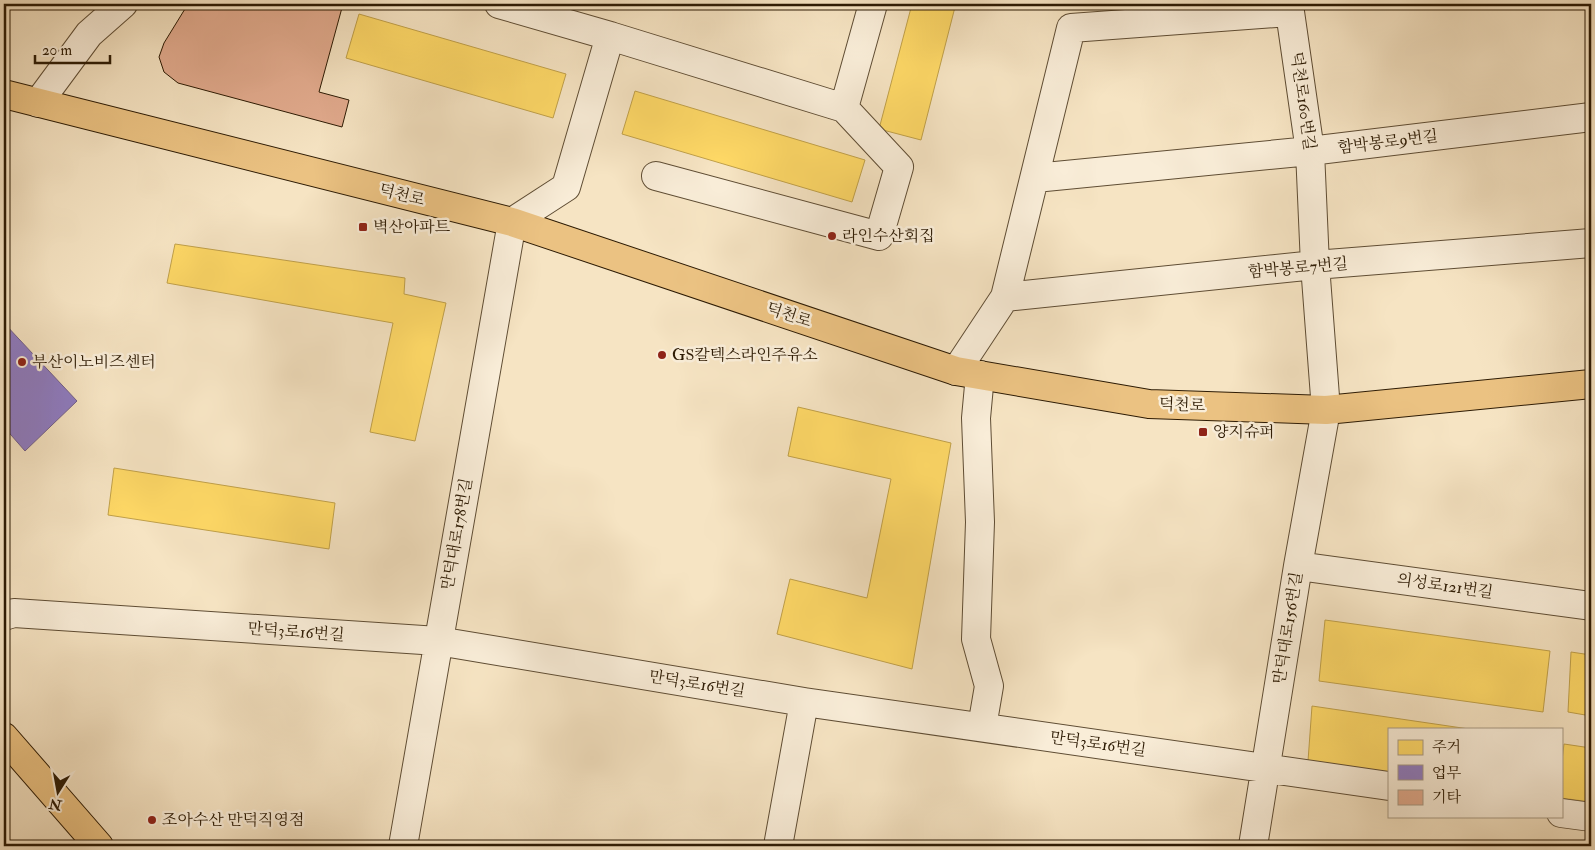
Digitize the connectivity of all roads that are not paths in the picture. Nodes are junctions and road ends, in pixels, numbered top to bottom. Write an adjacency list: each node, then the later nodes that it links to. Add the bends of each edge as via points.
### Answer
1 (123, 4): 6 (street, via 89,34)
2 (500, 4): 4 (street)
3 (873, 4): 7 (street)
4 (610, 36): 7 (street); 12 (street, via 566,187)
5 (4, 94): 6 (main road, 덕천로)
6 (38, 103): 12 (main road, 덕천로)
7 (844, 108): 10 (street, via 899,166 880,236)
8 (1591, 117): 9 (street, 함박봉로9번길)
9 (1310, 151): 11 (street, 함박봉로9번길); 11 (street, 덕천로160번길, via 1290,12 1071,28); 14 (street, 덕천로160번길)
10 (656, 176)
11 (1035, 178): 15 (street)
12 (512, 222): 16 (main road, 덕천로); 22 (street, 만덕대로178번길)
13 (1591, 243): 14 (street, 함박봉로7번길)
14 (1315, 265): 15 (street, 함박봉로7번길); 18 (street, 덕천로160번길)
15 (1005, 297): 16 (street)
16 (968, 373): 18 (main road, 덕천로, via 1149,404); 24 (street, via 976,418 980,522 976,639 989,686)
17 (1591, 384): 18 (main road, 덕천로)
18 (1326, 410): 19 (street, 만덕대로156번길)
19 (1298, 566): 20 (street, 의성로121번길); 26 (street, 만덕대로156번길)
20 (1591, 606)
21 (4, 616): 22 (street, 만덕3로16번길, via 14,613)
22 (438, 641): 23 (street, 만덕3로16번길); 31 (street, 만덕대로178번길)
23 (804, 702): 24 (street, 만덕3로16번길); 32 (street)
24 (982, 727): 26 (street, 만덕3로16번길)
25 (4, 737): 30 (main road)
26 (1266, 768): 27 (street, 만덕3로16번길); 33 (street, 만덕대로156번길)
27 (1388, 786)
28 (1562, 813): 29 (street)
29 (1591, 817)
30 (99, 846)
31 (403, 846)
32 (778, 846)
33 (1253, 846)

